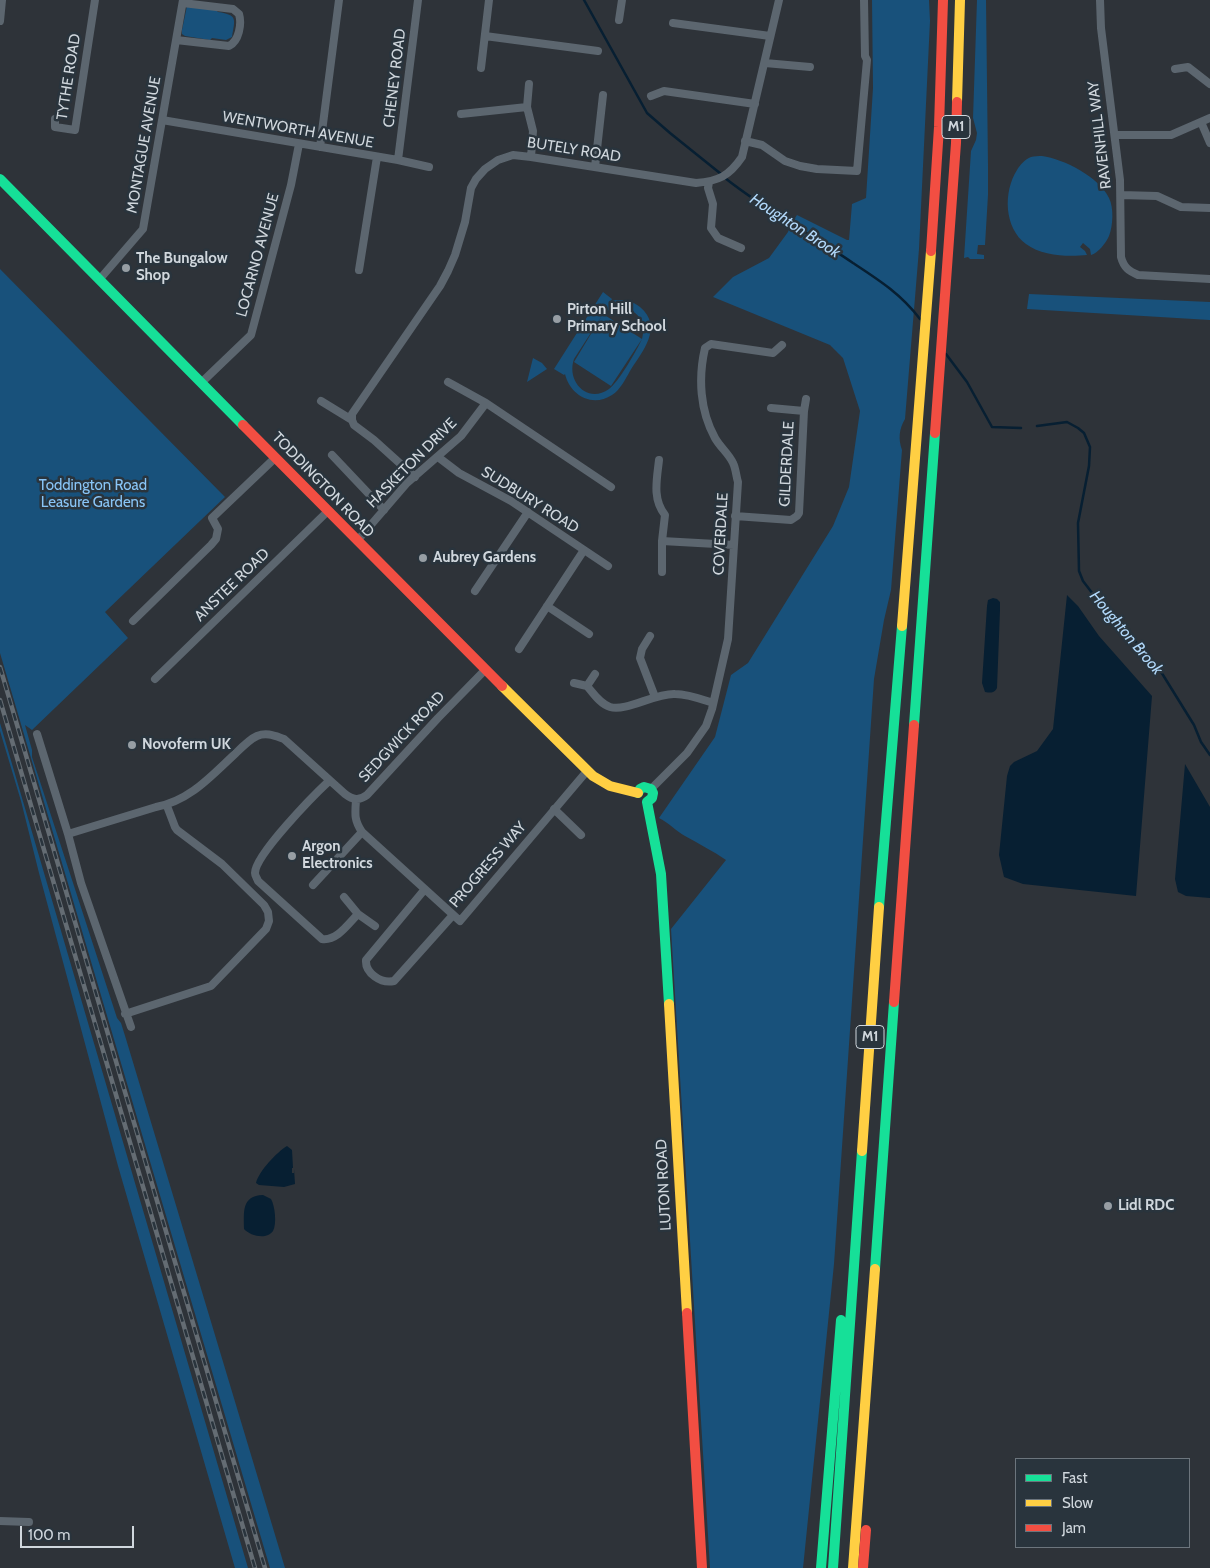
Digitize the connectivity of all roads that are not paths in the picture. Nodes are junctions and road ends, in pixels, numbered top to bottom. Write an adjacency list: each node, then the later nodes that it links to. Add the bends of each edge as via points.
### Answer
1 (2, 0): 14 (street)
2 (95, 0): 32 (street, TYTHE ROAD, via 75,130 55,127)
3 (339, 0): 39 (street)
4 (418, 0): 42 (street, CHENEY ROAD)
5 (489, 0): 16 (street)
6 (622, 0): 13 (street)
7 (779, 0): 17 (street, BUTELY ROAD)
8 (864, 0): 36 (street, via 867,60 857,171 800,166 785,161 762,145)
9 (943, 0): 109 (main road, M1, via 932,254)
10 (960, 0): 112 (main road, M1, via 956,143)
11 (1100, 0): 35 (street, RAVENHILL WAY)
12 (183, 1): 18 (street, MONTAGUE AVENUE); 18 (street, via 233,9 239,14 240,21 236,40 229,46)
13 (619, 20)
14 (0, 21)
15 (673, 23): 17 (street)
16 (485, 36): 19 (street); 22 (street)
17 (770, 36): 20 (street, BUTELY ROAD)
18 (176, 40): 33 (street, MONTAGUE AVENUE)
19 (598, 51)
20 (764, 64): 21 (street); 28 (street, BUTELY ROAD)
21 (810, 67)
22 (481, 68)
23 (1175, 69): 25 (street, via 1188,67)
24 (528, 84): 29 (street)
25 (1210, 84)
26 (603, 95): 44 (street)
27 (651, 96): 28 (street, via 664,91)
28 (754, 104): 36 (street, BUTELY ROAD)
29 (527, 106): 30 (street); 41 (street, via 533,131)
30 (461, 114)
31 (1210, 118): 34 (street)
32 (55, 119)
33 (162, 120): 38 (street, WENTWORTH AVENUE); 52 (street, MONTAGUE AVENUE, via 143,229)
34 (1201, 122): 35 (street, via 1171,135); 37 (street)
35 (1115, 135): 47 (street, RAVENHILL WAY)
36 (745, 142): 46 (street, BUTELY ROAD, via 742,157 730,172)
37 (1210, 143)
38 (299, 144): 39 (street, WENTWORTH AVENUE); 55 (street, LOCARNO AVENUE, via 251,335)
39 (320, 148): 40 (street, WENTWORTH AVENUE)
40 (377, 157): 42 (street, WENTWORTH AVENUE); 50 (street)
41 (531, 157): 44 (street, BUTELY ROAD); 61 (street, BUTELY ROAD, via 513,155 498,160 476,179 471,188 458,247 448,271 352,414)
42 (398, 160): 43 (street, WENTWORTH AVENUE)
43 (429, 167)
44 (595, 167): 46 (street, BUTELY ROAD, via 696,183)
45 (0, 179): 52 (main road, TODDINGTON ROAD)
46 (709, 182): 49 (street, via 713,204 711,228 718,238)
47 (1121, 196): 48 (street, via 1157,196 1181,207); 51 (street, RAVENHILL WAY, via 1121,257 1129,271 1138,275)
48 (1210, 208)
49 (741, 248)
50 (359, 270)
51 (1210, 279)
52 (99, 280): 55 (main road, TODDINGTON ROAD)
53 (782, 345): 71 (street, COVERDALE, via 773,353 711,344 705,348 702,398 715,438 733,462 738,482)
54 (448, 382): 58 (street)
55 (201, 383): 63 (main road, TODDINGTON ROAD)
56 (806, 400): 60 (street)
57 (321, 401): 61 (street)
58 (486, 403): 64 (street, HASKETON DRIVE, via 461,436); 67 (street)
59 (771, 408): 60 (street, GILDERDALE)
60 (804, 411): 71 (street, GILDERDALE, via 799,513 791,520)
61 (352, 420): 66 (street)
62 (332, 455): 68 (street)
63 (275, 458): 69 (main road, TODDINGTON ROAD); 80 (street, via 212,518 218,529 216,539)
64 (438, 458): 66 (street, HASKETON DRIVE); 70 (street, SUDBURY ROAD)
65 (659, 460): 73 (street, via 657,496 665,515)
66 (415, 478): 68 (street, HASKETON DRIVE)
67 (611, 487)
68 (384, 510): 72 (street, HASKETON DRIVE)
69 (328, 511): 72 (main road, TODDINGTON ROAD); 86 (street, ANSTEE ROAD)
70 (528, 512): 75 (street, SUDBURY ROAD); 78 (street)
71 (735, 516): 74 (street, COVERDALE)
72 (357, 541): 84 (main road, TODDINGTON ROAD)
73 (662, 541): 74 (street); 77 (street)
74 (734, 545): 90 (street, COVERDALE, via 728,638)
75 (584, 550): 76 (street, SUDBURY ROAD); 79 (street)
76 (608, 566)
77 (662, 572)
78 (475, 591)
79 (547, 606): 81 (street); 83 (street)
80 (133, 621)
81 (589, 634)
82 (650, 636): 89 (street, via 640,658)
83 (519, 649)
84 (486, 670): 92 (main road, TODDINGTON ROAD); 96 (street, SEDGWICK ROAD, via 367,794)
85 (595, 674): 88 (street)
86 (155, 679)
87 (574, 683): 88 (street)
88 (587, 686): 89 (street, via 611,708)
89 (654, 697): 90 (street, via 675,694)
90 (713, 702): 94 (street, COVERDALE, via 706,726 687,753)
91 (37, 734): 101 (street)
92 (586, 771): 95 (main road, TODDINGTON ROAD, via 610,786); 99 (street, PROGRESS WAY)
93 (329, 781): 96 (street, SEDGWICK ROAD); 98 (street, SEDGWICK ROAD, via 284,739 265,734 256,736 191,794); 106 (street, via 272,843 255,873 262,885 322,939 329,940 338,934)
94 (651, 789): 95 (main road, via 644,786); 97 (main road, via 652,798)
95 (638, 793): 97 (main road, via 640,800)
96 (356, 800): 100 (street, via 355,816)
97 (647, 802): 115 (main road, LUTON ROAD, via 662,874)
98 (167, 806): 101 (street, SEDGWICK ROAD); 110 (street, via 175,827 257,897 268,912 269,921 266,929 211,986)
99 (554, 809): 102 (street); 107 (street, PROGRESS WAY, via 460,921)
100 (362, 832): 103 (street); 104 (street, PROGRESS WAY)
101 (68, 834): 110 (street)
102 (581, 836)
103 (313, 885)
104 (425, 889): 107 (street, PROGRESS WAY); 107 (street, via 366,960 374,976 385,982 394,981)
105 (344, 897): 106 (street)
106 (358, 914): 108 (street)
107 (453, 916)
108 (375, 926)
109 (875, 961): 116 (main road, via 862,1065); 117 (main road, M1)
110 (125, 1014): 111 (street)
111 (130, 1027)
112 (875, 1277): 118 (main road, M1); 119 (main road, via 873,1420)
113 (0, 1521): 114 (street)
114 (29, 1522)
115 (702, 1568)
116 (821, 1568)
117 (833, 1568)
118 (854, 1568)
119 (863, 1568)

